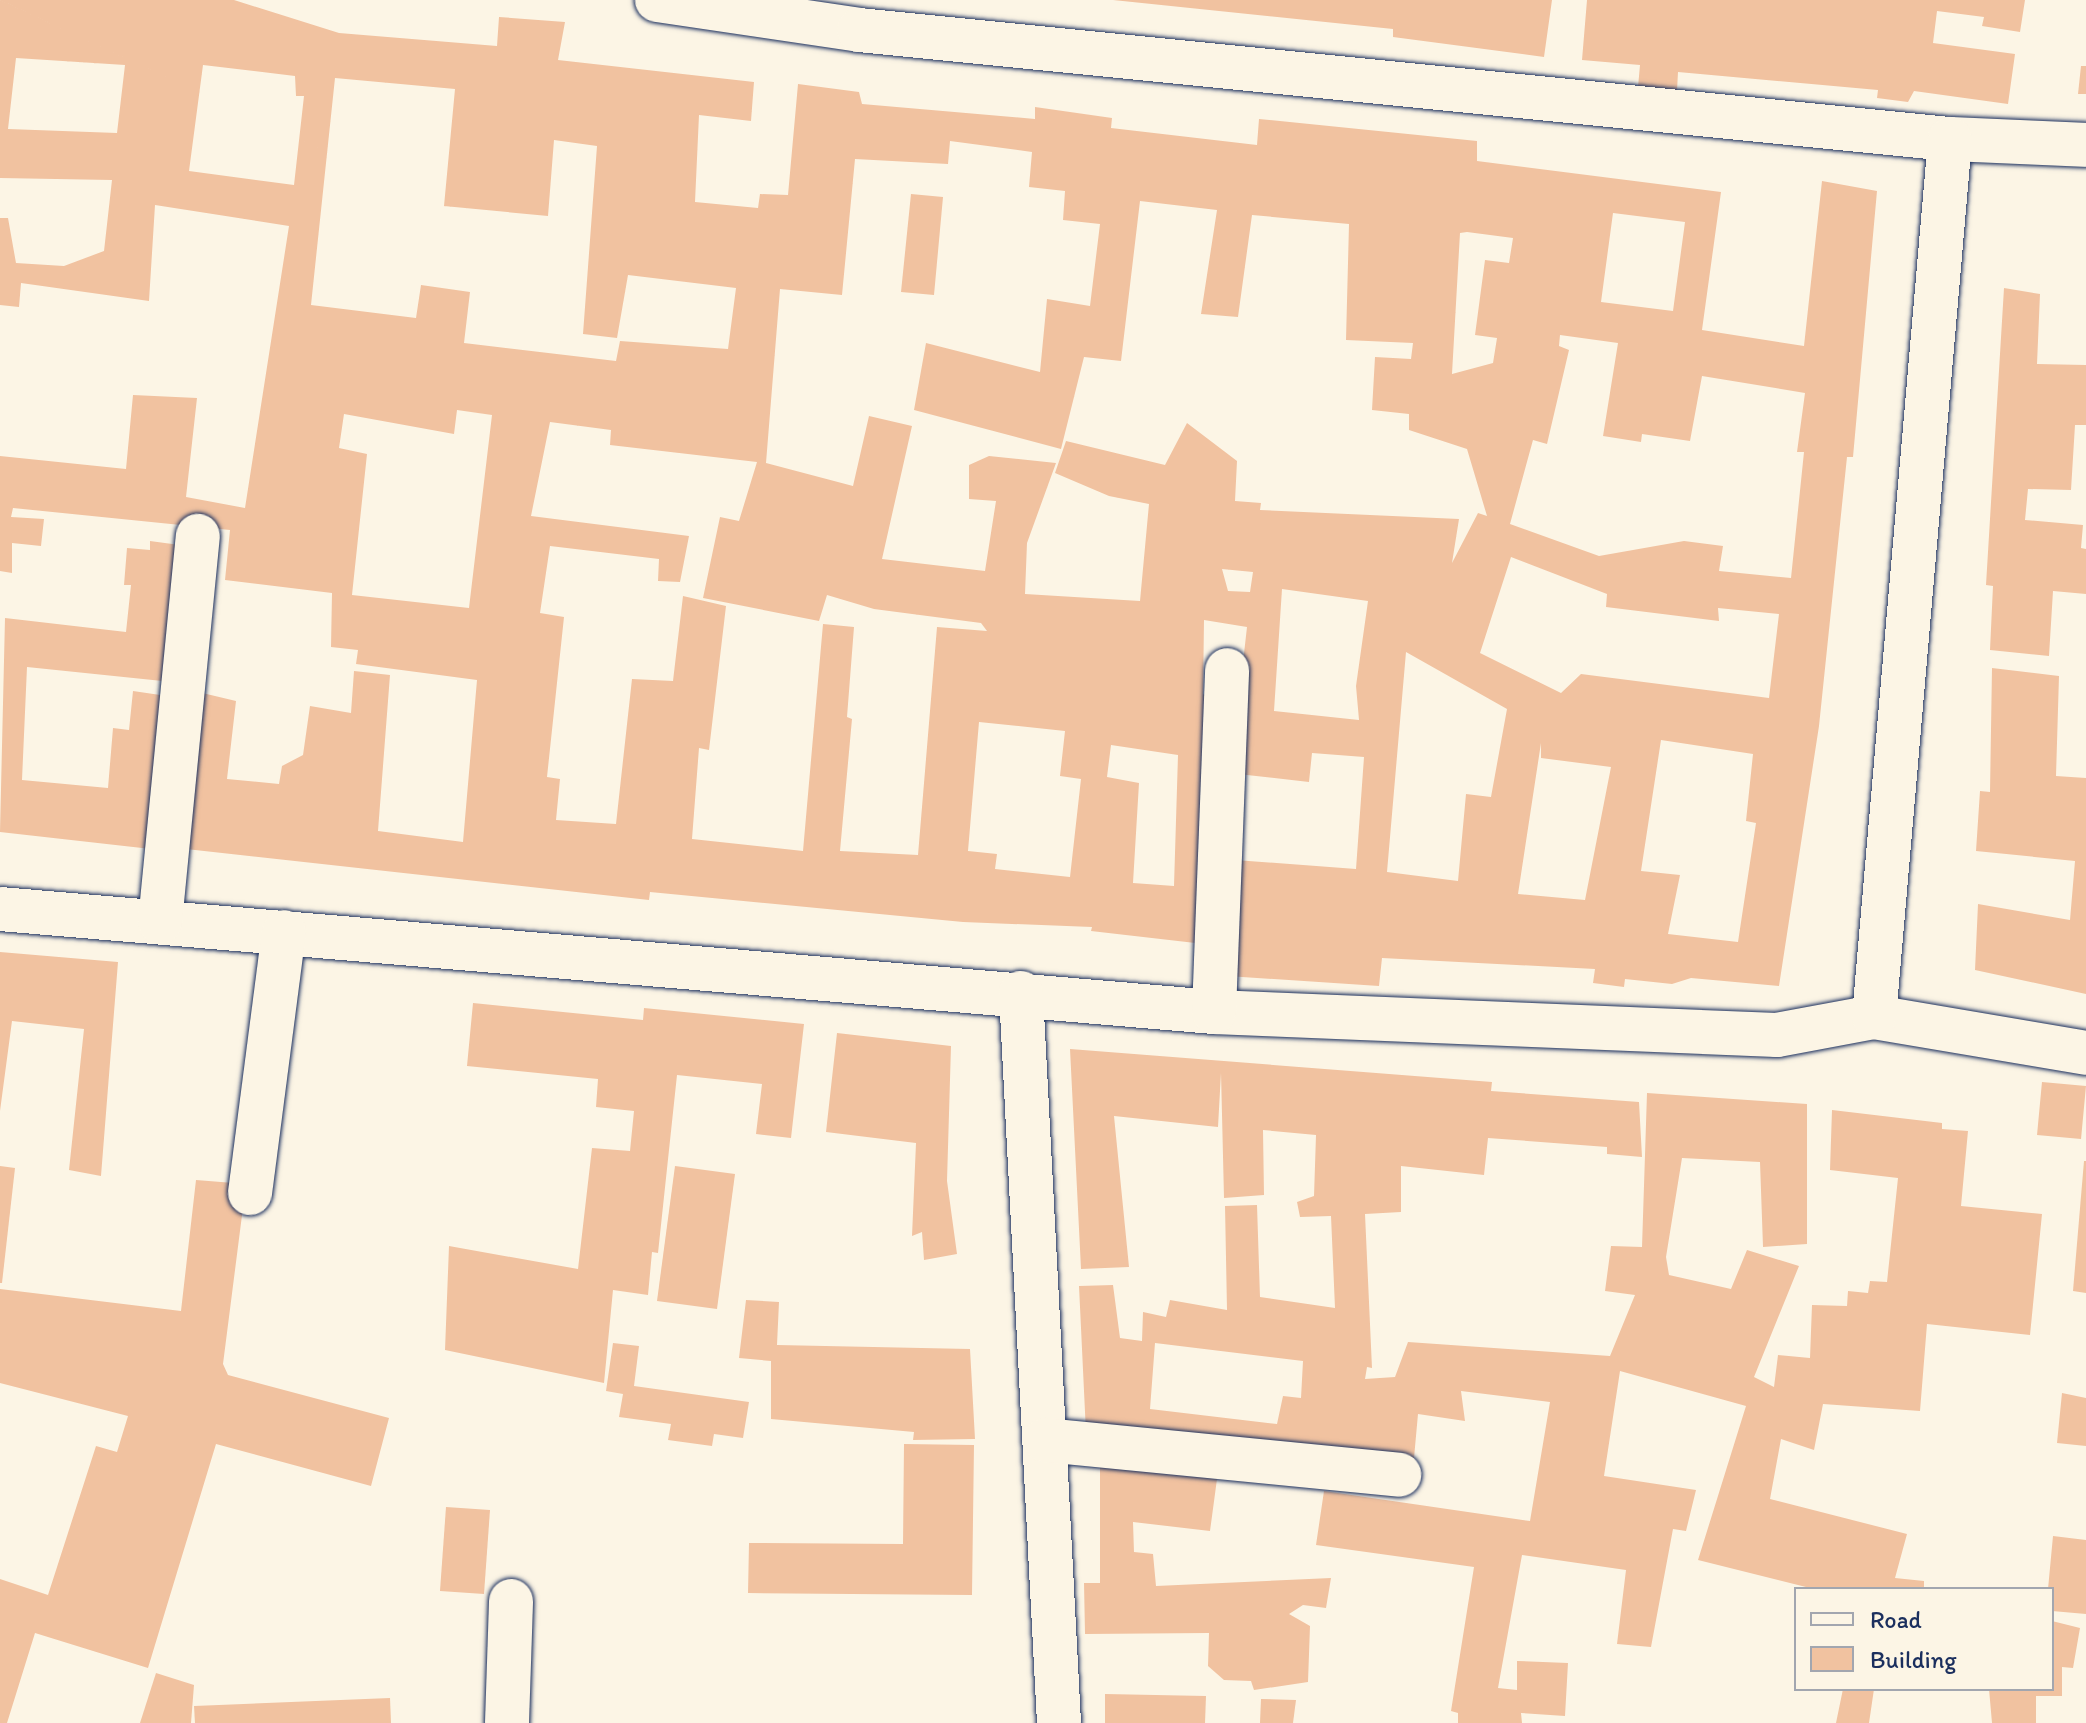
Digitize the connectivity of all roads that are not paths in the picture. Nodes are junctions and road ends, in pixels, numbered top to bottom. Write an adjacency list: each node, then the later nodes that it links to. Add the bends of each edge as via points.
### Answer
1 (657, 0): 2 (street, via 859,30)
2 (1950, 139): 3 (street); 11 (street)
3 (2086, 145)
4 (198, 536): 7 (street)
5 (1227, 670): 10 (street)
6 (0, 909): 7 (street)
7 (160, 922): 8 (street)
8 (284, 932): 9 (street); 13 (street)
9 (1021, 993): 10 (street); 14 (street)
10 (1214, 1012): 11 (street, via 1777,1035)
11 (1874, 1017): 12 (street)
12 (2086, 1053)
13 (250, 1193)
14 (1045, 1440): 15 (street); 18 (street)
15 (1399, 1475)
16 (511, 1601): 17 (street)
17 (507, 1723)
18 (1059, 1723)

